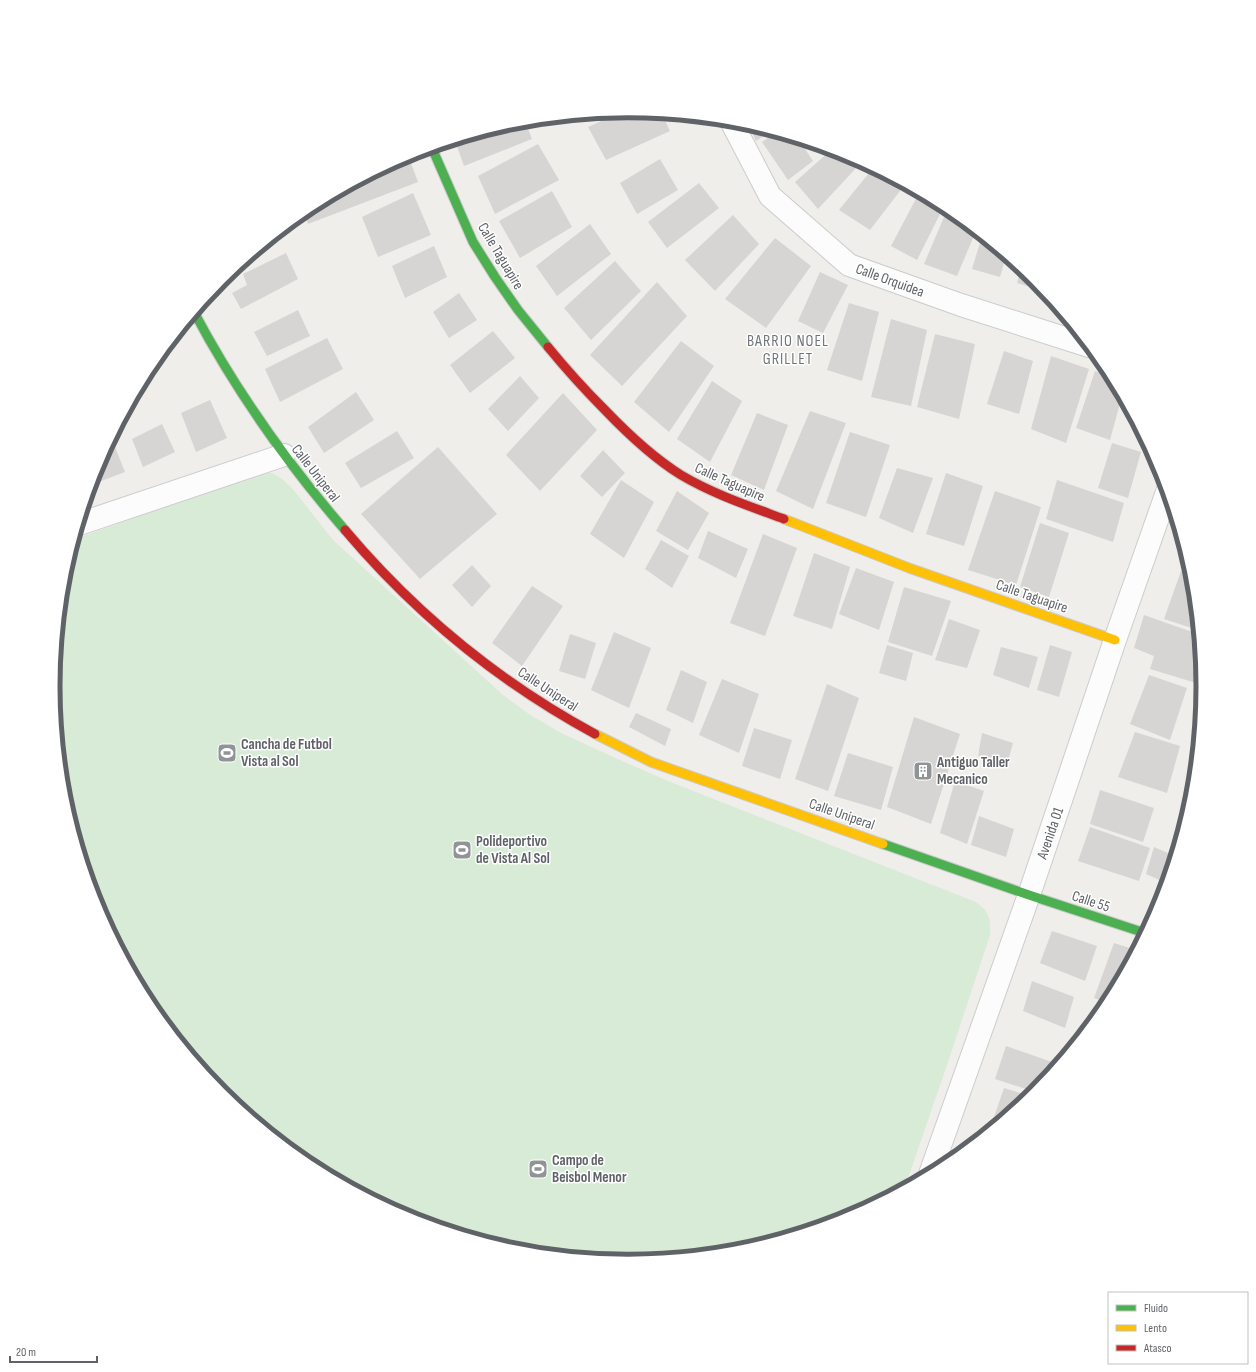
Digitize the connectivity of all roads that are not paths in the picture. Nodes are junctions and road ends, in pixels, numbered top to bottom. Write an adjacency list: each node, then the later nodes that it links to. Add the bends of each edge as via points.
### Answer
1 (734, 128): 4 (street, Calle Orquidea, via 770,196 849,265 960,305)
2 (434, 152): 8 (street, Calle Taguapire, via 473,242 518,310 573,377 653,456 710,491 909,568)
3 (197, 316): 5 (street, Calle Uniperal, via 233,380)
4 (1082, 344)
5 (284, 455): 7 (street); 9 (street, Calle Uniperal, via 316,497 400,589 477,658 561,716 651,762)
6 (1165, 499): 8 (street, Avenida 01)
7 (84, 522)
8 (1115, 640): 9 (street, Avenida 01)
9 (1029, 895): 10 (street, Calle 55); 11 (street, Avenida 01)
10 (1140, 931)
11 (933, 1165)

